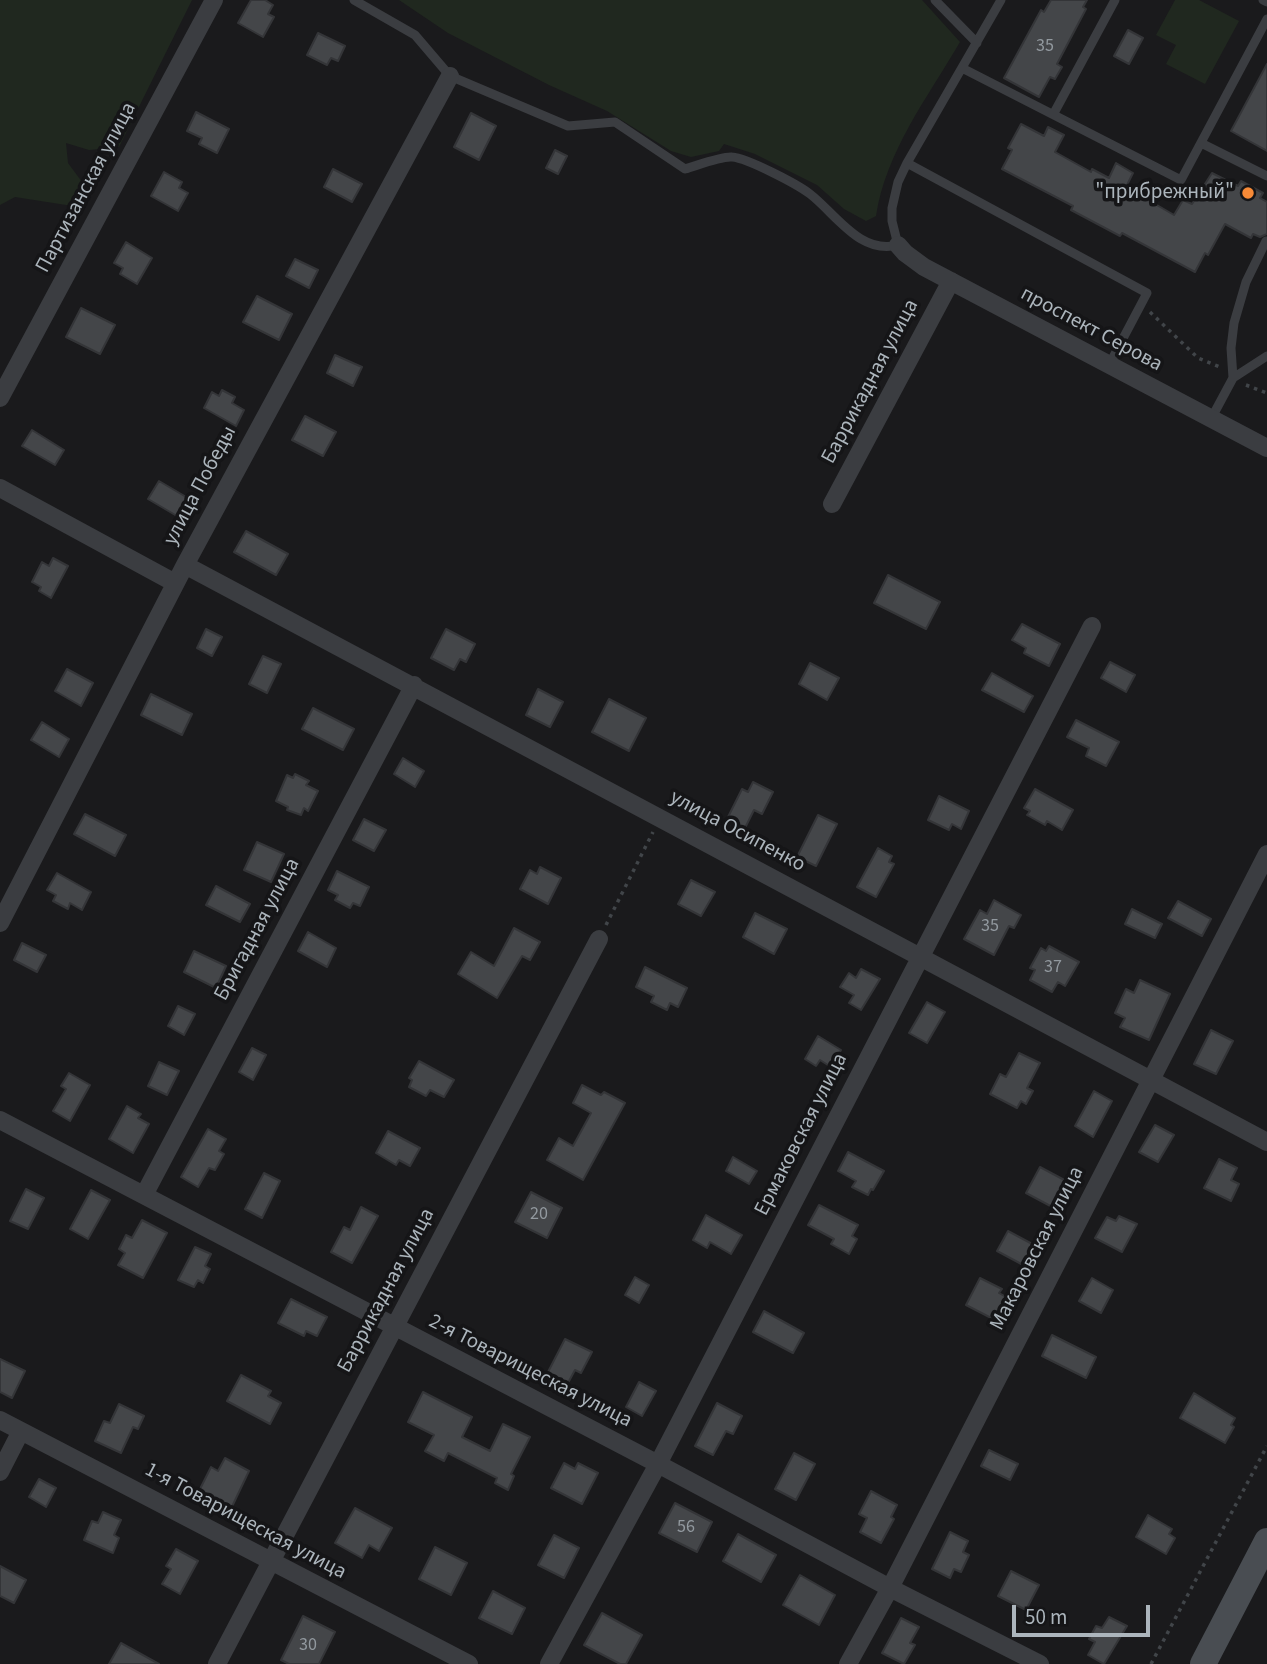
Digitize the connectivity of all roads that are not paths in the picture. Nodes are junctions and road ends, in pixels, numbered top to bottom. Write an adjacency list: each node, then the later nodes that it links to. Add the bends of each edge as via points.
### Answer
1 (214, 0): 20 (street, Партизанская улица)
2 (354, 0): 9 (lane, via 415,34)
3 (935, 0): 7 (lane)
4 (1001, 0): 7 (lane)
5 (1115, 0): 10 (lane)
6 (1267, 19): 11 (lane)
7 (977, 43): 8 (lane)
8 (962, 68): 10 (lane); 12 (lane)
9 (450, 76): 15 (lane, via 568,126 615,122 685,169 732,157 789,180 812,195 843,227 878,248); 25 (street, улица Победы)
10 (1054, 113): 11 (lane, via 1181,180)
11 (1200, 143): 13 (lane)
12 (907, 163): 15 (lane, via 892,208); 18 (lane, via 1147,293)
13 (1267, 176)
14 (1266, 240): 19 (lane, via 1245,282 1234,323)
15 (898, 245): 16 (street, проспект Серова, via 913,260)
16 (951, 281): 18 (street, проспект Серова); 24 (street, Баррикадная улица)
17 (1267, 356): 19 (lane)
18 (1109, 365): 21 (street, проспект Серова)
19 (1233, 377): 21 (lane)
20 (0, 398)
21 (1210, 419): 22 (street, проспект Серова)
22 (1267, 448)
23 (0, 488): 26 (street)
24 (832, 503)
25 (185, 565): 26 (street, улица Победы); 28 (street, улица Осипенко)
26 (175, 583): 30 (street, улица Победы)
27 (1092, 626): 32 (street, Ермаковская улица)
28 (414, 685): 32 (street, улица Осипенко); 36 (street, Бригадная улица)
29 (1267, 854): 33 (street, Макаровская улица)
30 (0, 923)
31 (599, 939): 37 (street, Баррикадная улица)
32 (920, 955): 33 (street, улица Осипенко); 40 (street, Ермаковская улица)
33 (1150, 1079): 35 (street, улица Осипенко); 44 (street, Макаровская улица)
34 (0, 1120): 36 (street, 2-я Товарищеская улица)
35 (1267, 1142)
36 (144, 1195): 37 (street, 2-я Товарищеская улица)
37 (394, 1327): 40 (street, 2-я Товарищеская улица); 43 (street, Баррикадная улица)
38 (0, 1420): 39 (street, 1-я Товарищеская улица)
39 (21, 1431): 41 (street); 43 (street, 1-я Товарищеская улица)
40 (658, 1464): 44 (street, 2-я Товарищеская улица); 47 (street, Ермаковская улица)
41 (0, 1472)
42 (1267, 1541): 50 (main road)
43 (269, 1561): 45 (street, Баррикадная улица); 46 (street, 1-я Товарищеская улица)
44 (890, 1588): 48 (street, Макаровская улица); 49 (street, 2-я Товарищеская улица)
45 (217, 1664)
46 (469, 1664)
47 (549, 1664)
48 (848, 1664)
49 (1040, 1664)
50 (1203, 1664)

